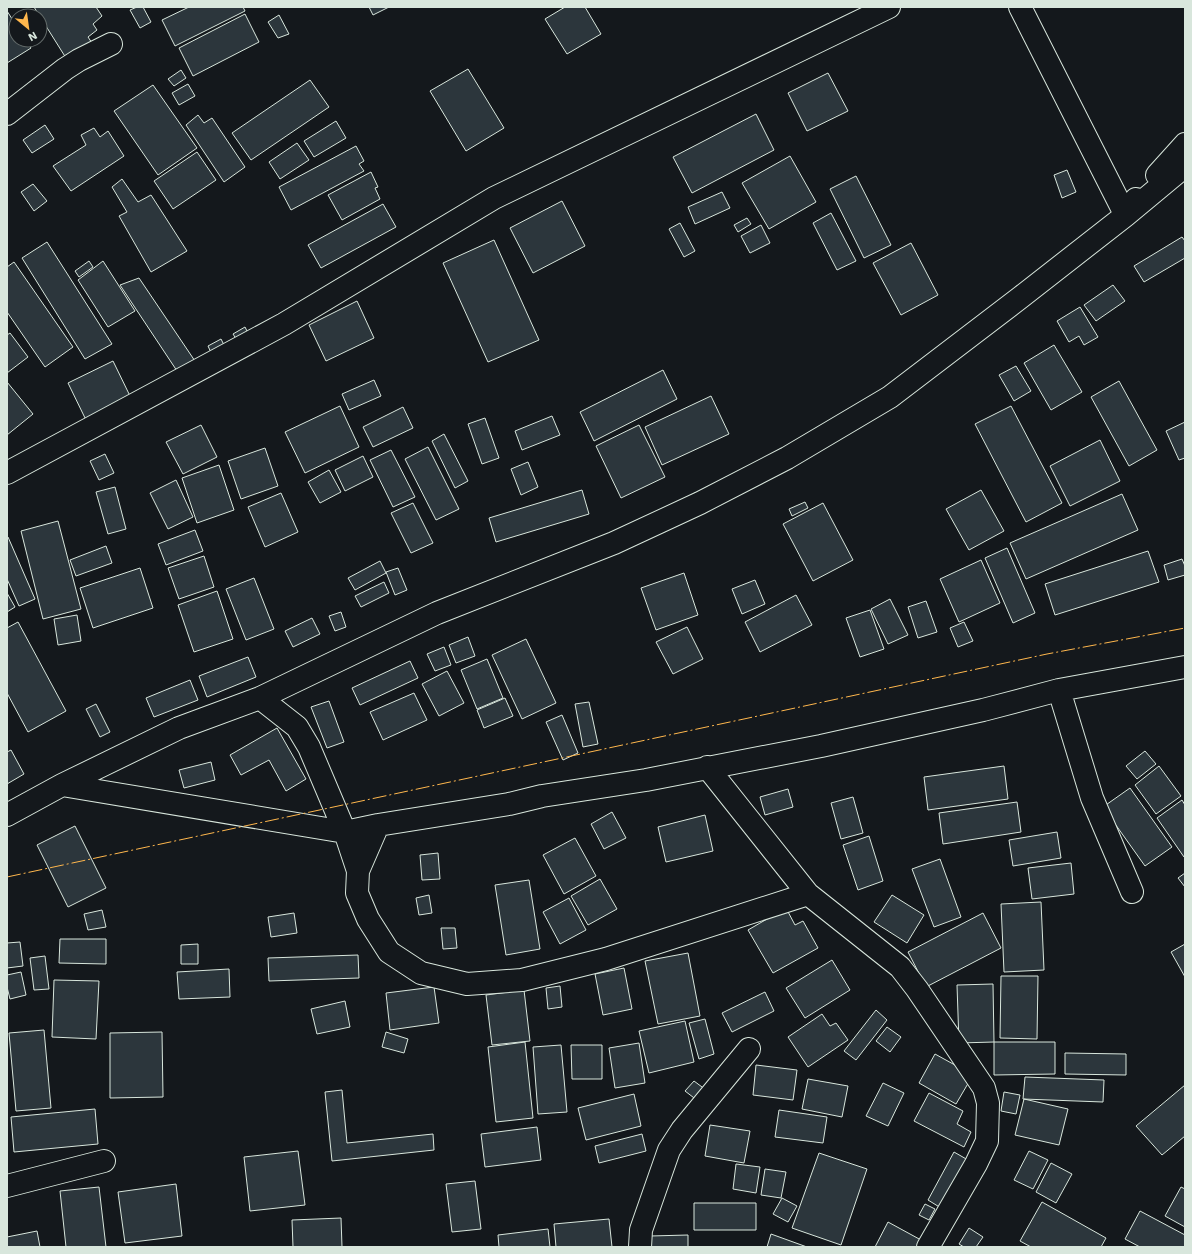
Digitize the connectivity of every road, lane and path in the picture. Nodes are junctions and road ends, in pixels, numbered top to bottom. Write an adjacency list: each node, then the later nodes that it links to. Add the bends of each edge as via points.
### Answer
1 (889, 7): 7 (street, via 494,198 284,324)
2 (1020, 7): 5 (street, via 1124,212)
3 (111, 44): 4 (street, via 79,60)
4 (7, 114)
5 (1185, 144)
6 (1185, 166): 10 (street, via 1028,292 890,397 787,458 700,503 614,543 437,613)
7 (7, 473)
8 (1185, 667): 9 (street)
9 (1059, 690): 11 (street, via 983,710 821,746); 17 (street, via 1092,798)
10 (260, 698): 12 (street, via 179,728); 15 (street, via 301,733)
11 (707, 767): 14 (street, via 646,780); 18 (street)
12 (62, 785): 13 (street); 15 (street)
13 (7, 815)
14 (378, 825): 15 (street); 16 (street)
15 (345, 832): 16 (street)
16 (358, 871): 18 (street, via 357,893 368,919 389,952 421,973 467,984 522,980 606,959)
17 (1132, 892)
18 (808, 894): 23 (street, via 900,967 984,1088 988,1103 987,1141)
19 (749, 1049): 22 (street, via 682,1130 669,1150 641,1230)
20 (104, 1161): 21 (street)
21 (7, 1186)
22 (640, 1247)
23 (928, 1247)

